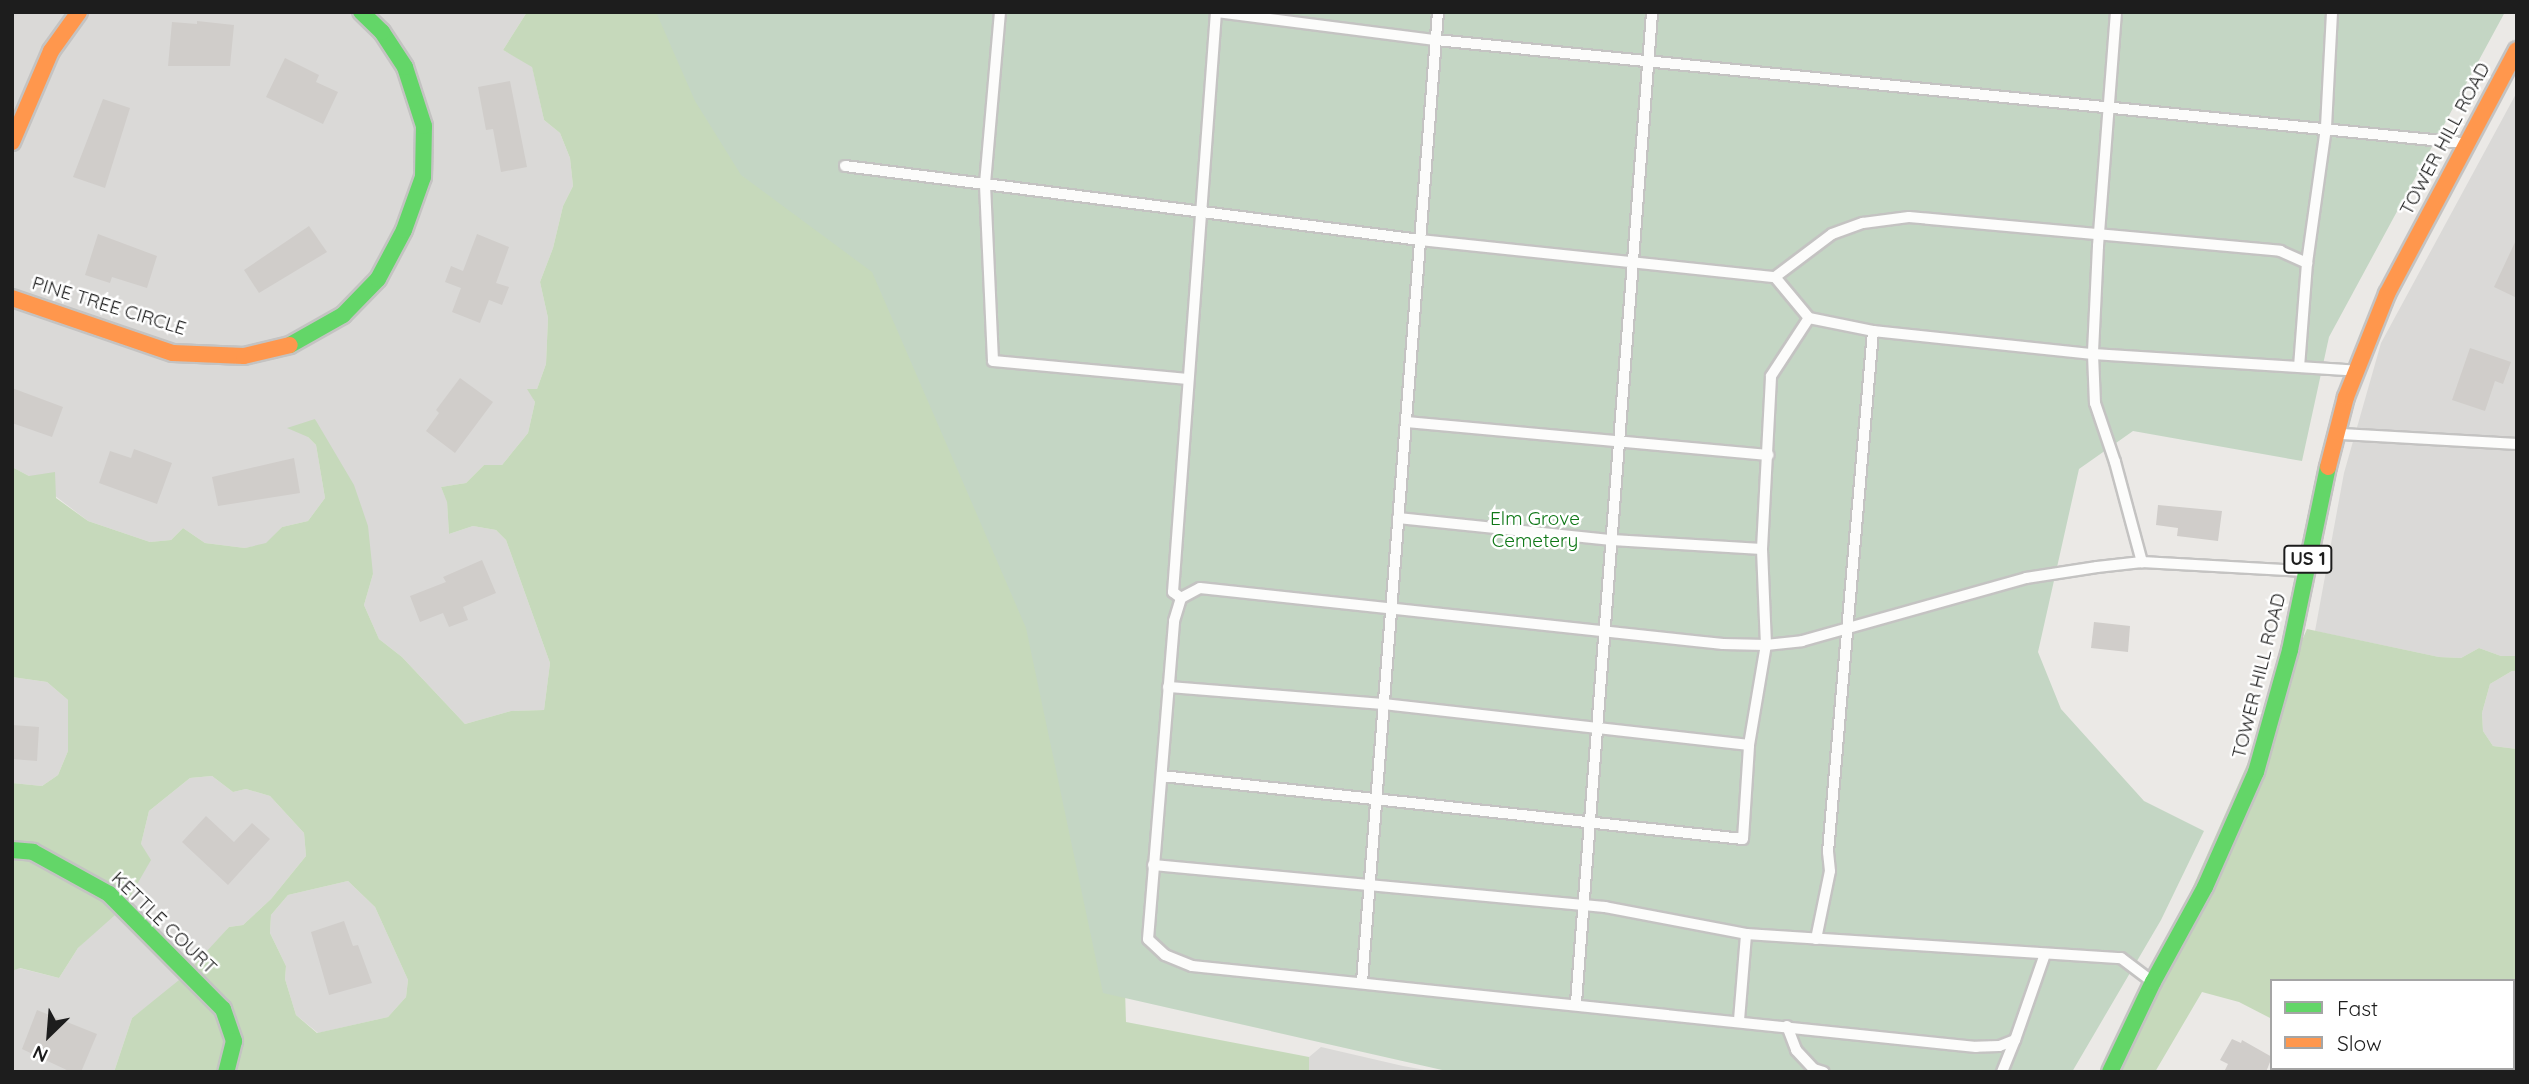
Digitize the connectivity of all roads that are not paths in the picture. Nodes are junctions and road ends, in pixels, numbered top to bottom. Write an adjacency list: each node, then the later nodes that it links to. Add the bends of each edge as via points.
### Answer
1 (79, 12): 14 (street, via 51,51)
2 (361, 12): 24 (street, PINE TREE CIRCLE, via 382,32 405,67 424,126 423,177 404,230 378,279 343,315 297,343 244,356 185,353)
3 (1000, 12): 17 (lane)
4 (1216, 12): 9 (lane); 18 (lane)
5 (1438, 12): 9 (lane)
6 (1652, 12): 11 (lane)
7 (2116, 12): 12 (lane)
8 (2332, 12): 13 (lane)
9 (1436, 40): 11 (lane); 20 (lane)
10 (2517, 50): 15 (street, TOWER HILL ROAD / US 1)
11 (1648, 61): 12 (lane); 21 (lane)
12 (2110, 106): 13 (lane); 19 (lane)
13 (2326, 128): 15 (lane); 22 (lane)
14 (12, 142)
15 (2465, 143): 29 (street, TOWER HILL ROAD / US 1, via 2387,293)
16 (845, 166): 17 (lane)
17 (985, 185): 18 (lane); 30 (lane, via 993,362)
18 (1200, 214): 20 (lane); 30 (lane)
19 (2099, 233): 22 (lane, via 2280,251); 23 (lane, via 1909,217 1863,223 1832,234); 27 (lane)
20 (1420, 240): 21 (lane); 31 (lane)
21 (1633, 263): 23 (lane); 33 (lane)
22 (2307, 263): 28 (lane)
23 (1775, 278): 25 (lane)
24 (12, 298)
25 (1808, 317): 26 (lane); 35 (lane, via 1771,376)
26 (1873, 331): 27 (lane); 43 (lane)
27 (2093, 354): 28 (lane); 39 (lane, via 2095,404)
28 (2299, 367): 29 (lane)
29 (2356, 371): 32 (street, TOWER HILL ROAD / US 1)
30 (1188, 379): 41 (lane, via 1173,592)
31 (1406, 422): 33 (lane); 36 (lane)
32 (2337, 434): 34 (lane); 40 (street, TOWER HILL ROAD / US 1)
33 (1619, 442): 35 (lane); 37 (lane)
34 (2517, 444)
35 (1768, 455): 38 (lane)
36 (1398, 518): 37 (lane); 42 (lane)
37 (1612, 540): 38 (lane); 44 (lane)
38 (1762, 549): 45 (lane)
39 (2142, 562): 40 (lane); 43 (lane, via 2026,578)
40 (2306, 571): 61 (street, TOWER HILL ROAD / US 1, via 2290,650 2256,772 2205,887)
41 (1181, 598): 42 (lane, via 1200,588); 46 (lane, via 1174,621)
42 (1391, 608): 44 (lane); 47 (lane)
43 (1849, 627): 45 (lane, via 1802,641); 58 (lane, via 1830,871)
44 (1605, 631): 45 (lane); 48 (lane)
45 (1766, 645): 49 (lane)
46 (1168, 687): 47 (lane); 50 (lane)
47 (1384, 704): 48 (lane); 51 (lane)
48 (1597, 730): 49 (lane); 52 (lane)
49 (1749, 745): 52 (lane, via 1743,839)
50 (1162, 775): 51 (lane); 54 (lane)
51 (1376, 800): 52 (lane); 55 (lane)
52 (1590, 822): 56 (lane)
53 (12, 850): 66 (street, KETTLE COURT, via 33,852 109,894 223,1009 234,1041)
54 (1153, 864): 55 (lane); 60 (lane, via 1148,939 1165,954 1192,967)
55 (1370, 885): 56 (lane); 60 (lane)
56 (1584, 904): 57 (lane); 62 (lane)
57 (1746, 934): 58 (lane); 63 (lane)
58 (1816, 939): 59 (lane)
59 (2046, 954): 61 (lane, via 2121,958); 65 (lane)
60 (1362, 982): 62 (lane)
61 (2153, 982): 69 (street, TOWER HILL ROAD / US 1)
62 (1576, 1003): 63 (lane)
63 (1739, 1020): 64 (lane)
64 (1787, 1026): 65 (lane, via 1976,1047); 67 (lane, via 1796,1050 1814,1069)
65 (2015, 1040): 68 (lane)
66 (226, 1072)
67 (1824, 1072)
68 (2002, 1072)
69 (2110, 1072)

